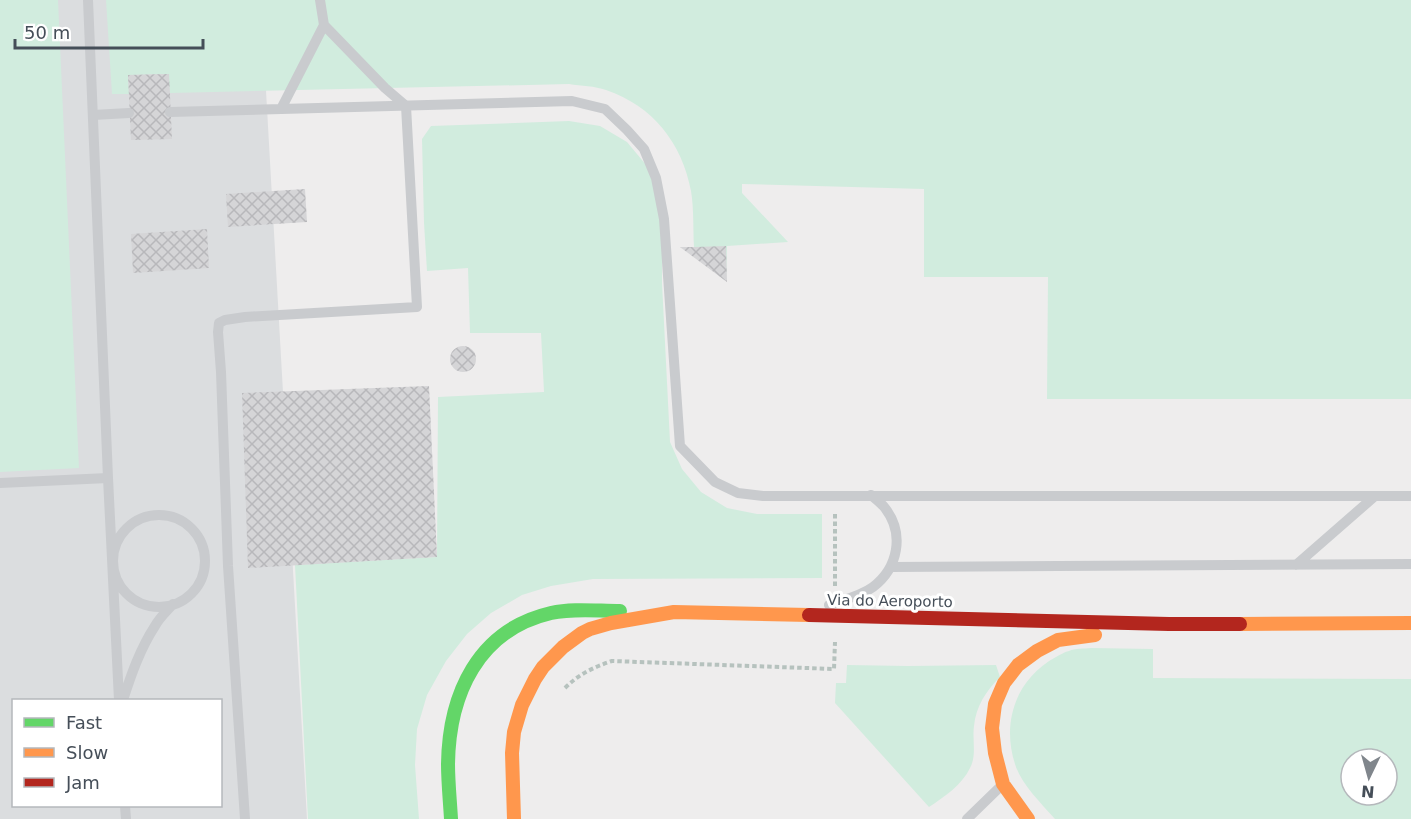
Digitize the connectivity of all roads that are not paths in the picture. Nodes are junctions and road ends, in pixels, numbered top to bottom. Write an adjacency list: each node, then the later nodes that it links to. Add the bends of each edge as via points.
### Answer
1 (88, 0): 8 (lane)
2 (320, 0): 3 (lane)
3 (324, 25): 4 (lane); 5 (lane)
4 (406, 106): 5 (lane); 11 (lane, via 572,101 605,109 644,149 656,178 664,219 680,446 715,482 738,493); 26 (lane, via 417,307 244,317 219,323 228,566)
5 (281, 109): 6 (lane)
6 (170, 112)
7 (129, 113): 8 (lane)
8 (93, 115): 9 (lane)
9 (108, 478): 10 (lane); 16 (lane)
10 (0, 483)
11 (871, 495): 12 (lane); 17 (lane, via 894,524 897,542)
12 (1374, 496): 13 (lane); 15 (lane)
13 (1411, 496)
14 (1411, 564): 15 (lane)
15 (1296, 565): 17 (lane)
16 (113, 567): 18 (lane, via 128,595 157,607); 18 (lane, via 120,534 133,522 167,515 183,521 196,533 205,566 189,596); 23 (lane)
17 (891, 567): 20 (lane, via 871,589)
18 (173, 604): 24 (lane, via 156,624)
19 (674, 612): 20 (street, Via do Aeroporto); 27 (street, via 578,611 544,615 511,629 491,643 462,686 450,738); 28 (street, Via do Aeroporto, via 625,619 587,630 560,647 543,665 529,688 514,732)
20 (799, 615): 21 (street, Via do Aeroporto)
21 (1169, 624): 22 (street, Via do Aeroporto); 25 (street, via 1058,640 1018,665 995,704 992,728)
22 (1411, 624)
23 (121, 699)
24 (121, 699)
25 (1003, 784): 29 (lane); 30 (street)
26 (245, 819)
27 (451, 819)
28 (514, 819)
29 (967, 819)
30 (1028, 819)

